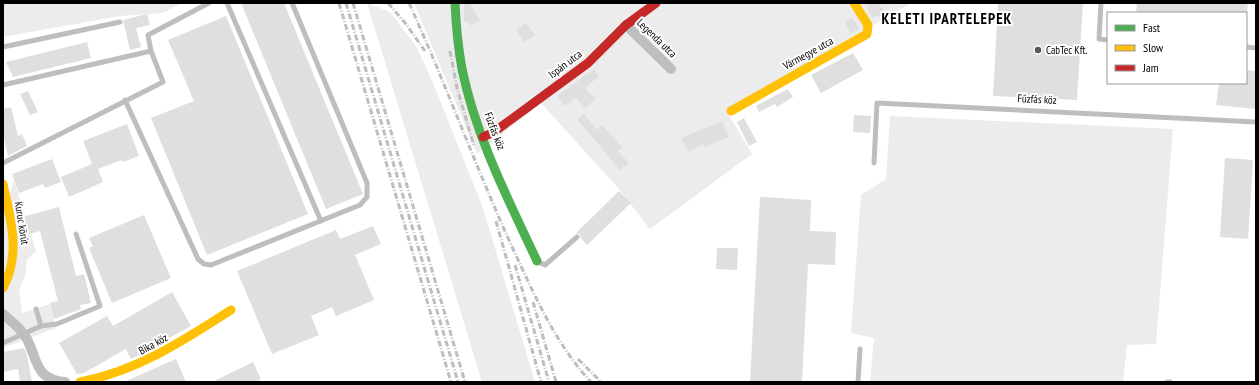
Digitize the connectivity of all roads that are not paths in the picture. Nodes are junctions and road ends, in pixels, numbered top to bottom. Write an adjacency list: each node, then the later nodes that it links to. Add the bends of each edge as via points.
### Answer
1 (209, 3): 12 (lane, via 148,36)
2 (227, 3): 22 (lane)
3 (292, 3): 22 (lane, via 368,188 366,200 360,205)
4 (454, 3): 18 (street, Fűzfás köz, via 464,78)
5 (656, 3): 9 (street, Ispán utca)
6 (854, 3): 16 (street, Vármegye utca, via 868,25 867,34)
7 (1101, 3): 10 (lane, via 1098,39)
8 (120, 22): 11 (lane)
9 (626, 25): 13 (street, Legenda utca); 18 (street, Ispán utca, via 588,63 494,132)
10 (1107, 40)
11 (3, 46)
12 (151, 51): 14 (lane); 15 (lane, via 162,82)
13 (671, 69)
14 (3, 85)
15 (125, 100): 19 (lane); 22 (lane, via 200,262 211,265)
16 (731, 111)
17 (1256, 122): 20 (lane, Fűzfás köz, via 877,102)
18 (483, 137): 25 (street, Fűzfás köz)
19 (3, 163)
20 (874, 163)
21 (3, 184): 26 (street, Kuruc körút, via 11,221 14,257 11,274)
22 (320, 221)
23 (76, 234): 30 (lane, via 100,306 57,324)
24 (577, 237): 25 (lane, via 545,265)
25 (537, 261)
26 (3, 288)
27 (36, 308): 30 (lane)
28 (230, 310): 35 (street, Bika köz, via 150,360 102,378)
29 (3, 314): 31 (street)
30 (41, 326): 31 (lane)
31 (23, 334): 32 (lane); 34 (street, via 36,365 43,374)
32 (3, 343)
33 (860, 349): 36 (lane)
34 (65, 382)
35 (80, 382)
36 (858, 382)
37 (1167, 382): 38 (lane)
38 (1170, 382)

